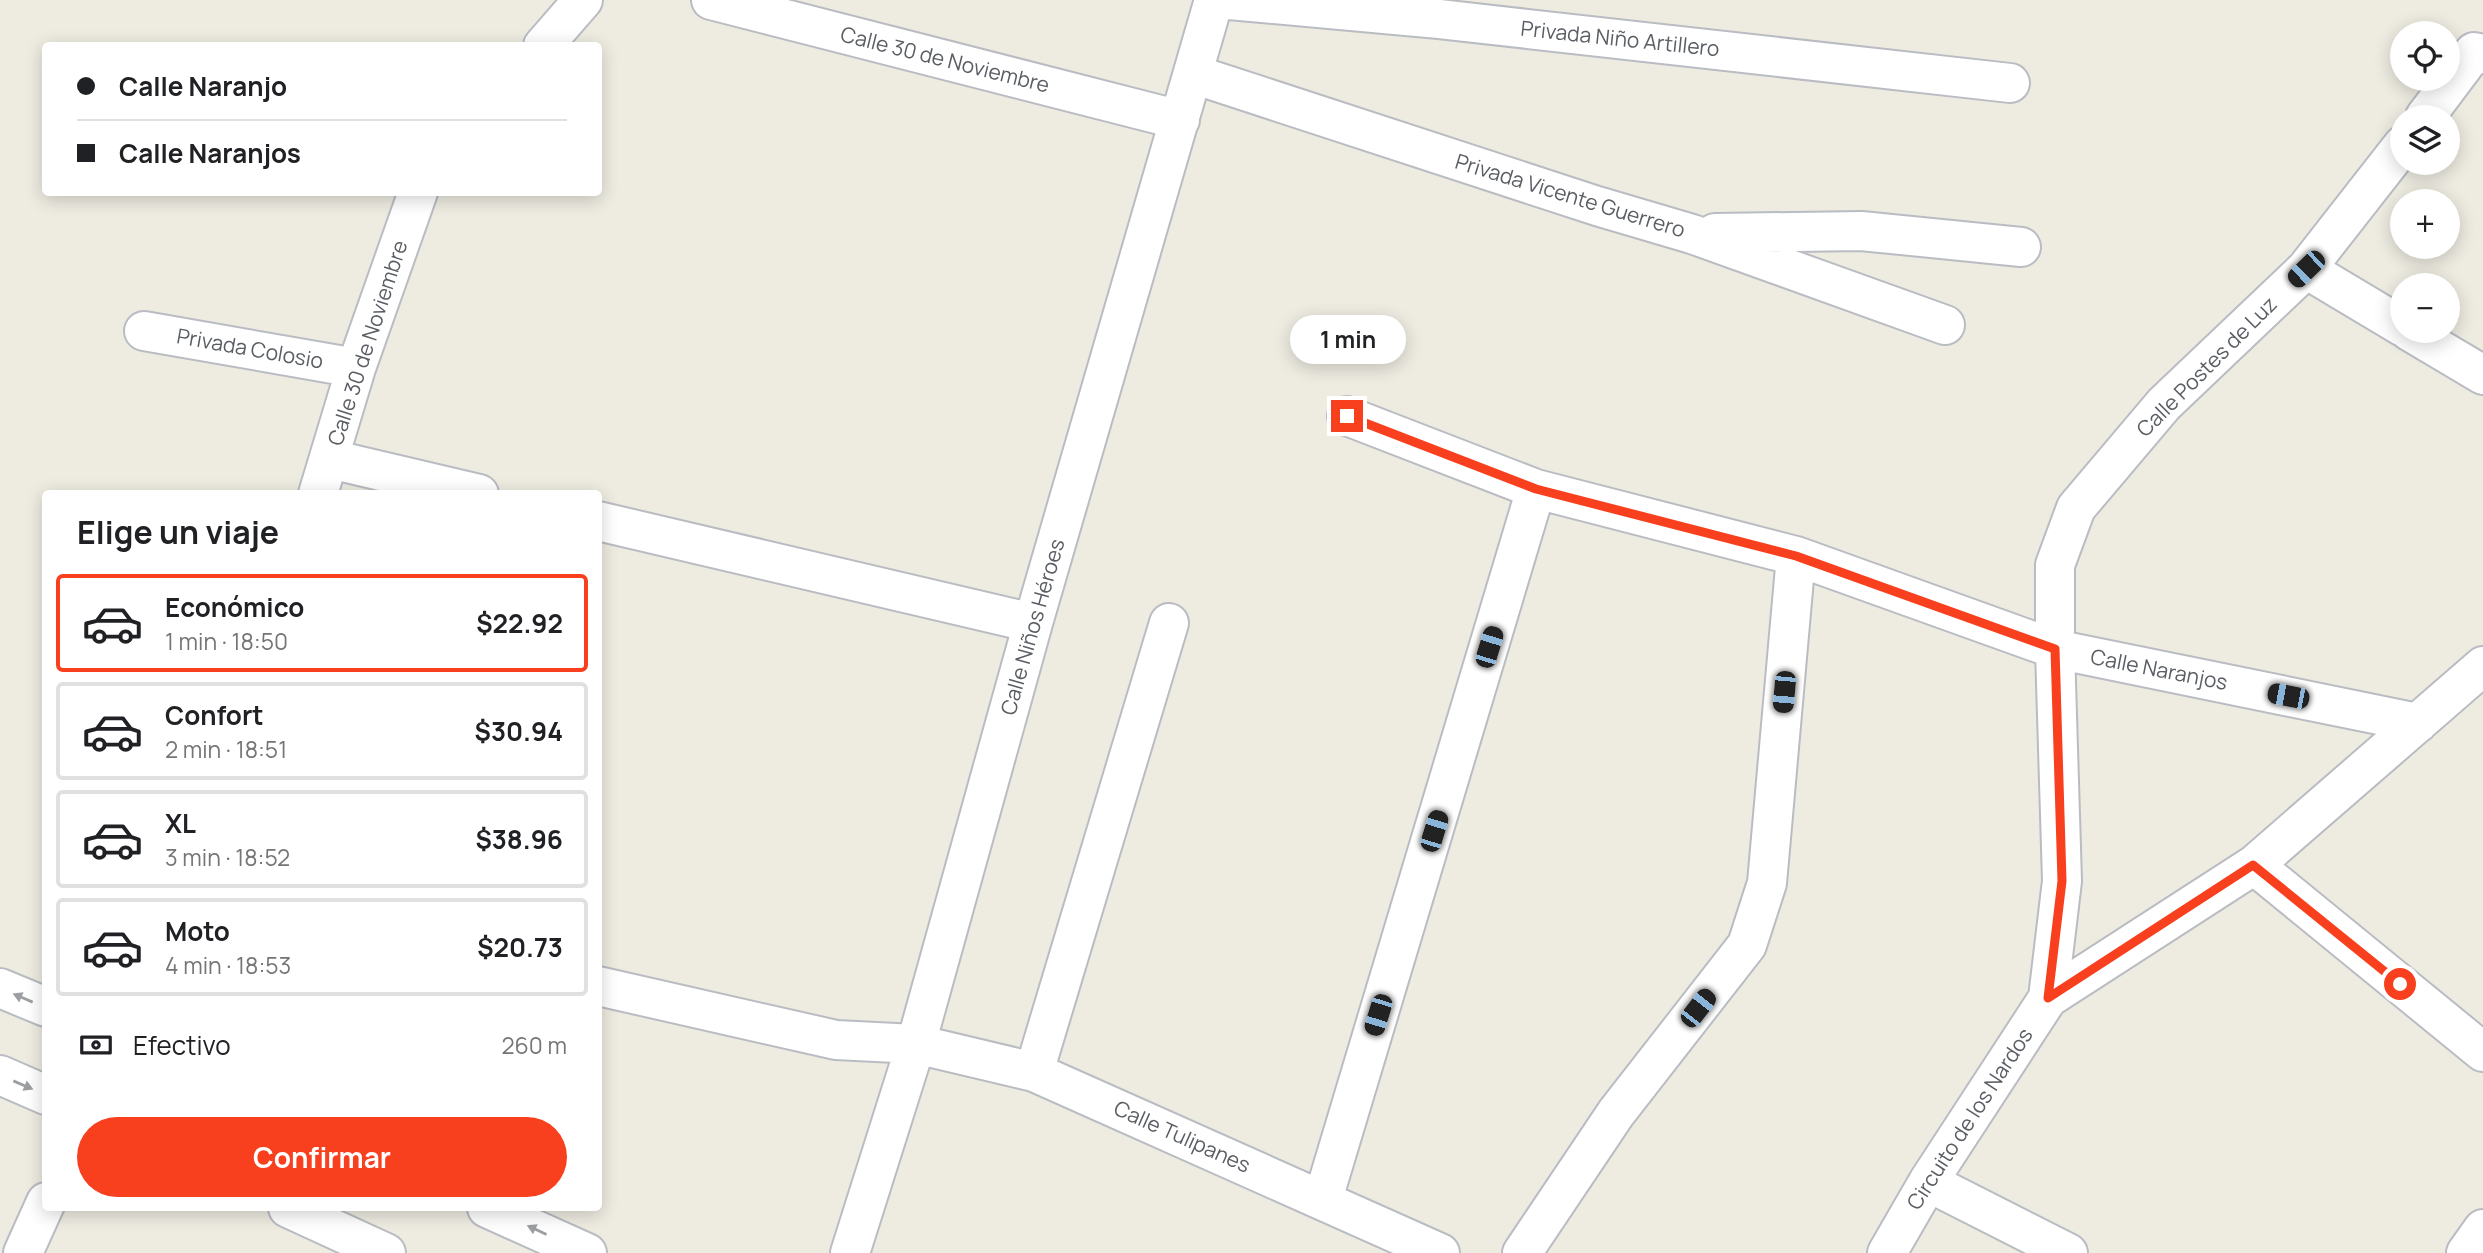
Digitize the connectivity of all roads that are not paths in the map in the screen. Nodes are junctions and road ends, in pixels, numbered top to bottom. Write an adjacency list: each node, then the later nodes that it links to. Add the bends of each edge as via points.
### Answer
1 (583, 0): 5 (street)
2 (711, 0): 10 (street, Calle 30 de Noviembre)
3 (1214, 0): 7 (street, Calle Niños Héroes)
4 (1228, 0): 8 (street, Privada Niño Artillero)
5 (546, 42)
6 (2483, 54): 9 (street, via 2474,52)
7 (1193, 75): 10 (street, Calle Niños Héroes); 13 (street, Privada Vicente Guerrero)
8 (2010, 83)
9 (2434, 105)
10 (1180, 120): 28 (street, Calle Niños Héroes)
11 (2390, 162): 15 (street, Calle Postes de Luz)
12 (417, 196): 20 (street, Calle 30 de Noviembre)
13 (1692, 234): 14 (street, via 1861,230); 17 (street, Privada Vicente Guerrero)
14 (2021, 247)
15 (2306, 269): 16 (street); 30 (street, Calle Postes de Luz, via 2164,404 2076,508 2055,565)
16 (2390, 319)
17 (1945, 324)
18 (144, 331): 20 (street, Privada Colosio)
19 (2429, 343): 21 (street)
20 (356, 368): 23 (street, Calle 30 de Noviembre)
21 (2483, 375)
22 (1347, 416): 24 (street, Calle Naranjos)
23 (324, 476): 25 (street)
24 (1536, 489): 27 (street, Calle Naranjos); 44 (street)
25 (445, 490)
26 (602, 522): 28 (street)
27 (1796, 556): 30 (street, Calle Naranjos); 54 (street, via 1767,883 1747,945 1616,1113)
28 (1033, 623): 38 (street, Calle Niños Héroes)
29 (1169, 623): 40 (street)
30 (2055, 649): 32 (street, Calle Naranjos); 36 (street, Circuito de los Nardos, via 2062,881)
31 (2483, 666): 32 (street)
32 (2418, 723): 33 (street)
33 (2253, 865): 36 (street); 39 (street)
34 (602, 987): 38 (street, Calle Tulipanes, via 836,1040)
35 (0, 988): 37 (street, one-way to 35)
36 (2048, 998): 43 (street, Circuito de los Nardos)
37 (42, 1005)
38 (916, 1044): 40 (street, Calle Tulipanes); 52 (street, Calle Niños Héroes)
39 (2483, 1052)
40 (1034, 1072): 44 (street, Calle Tulipanes)
41 (0, 1075): 42 (street, one-way to 42)
42 (42, 1093)
43 (1928, 1182): 55 (street, Circuito de los Nardos); 56 (street)
44 (1323, 1199): 53 (street, Calle Tulipanes)
45 (42, 1211): 50 (street)
46 (294, 1211): 49 (street)
47 (494, 1211): 51 (street, one-way to 47)
48 (2483, 1228): 57 (street)
49 (370, 1250)
50 (23, 1253)
51 (587, 1253)
52 (850, 1253)
53 (1440, 1253)
54 (1522, 1253)
55 (1887, 1253)
56 (2068, 1253)
57 (2466, 1253)

